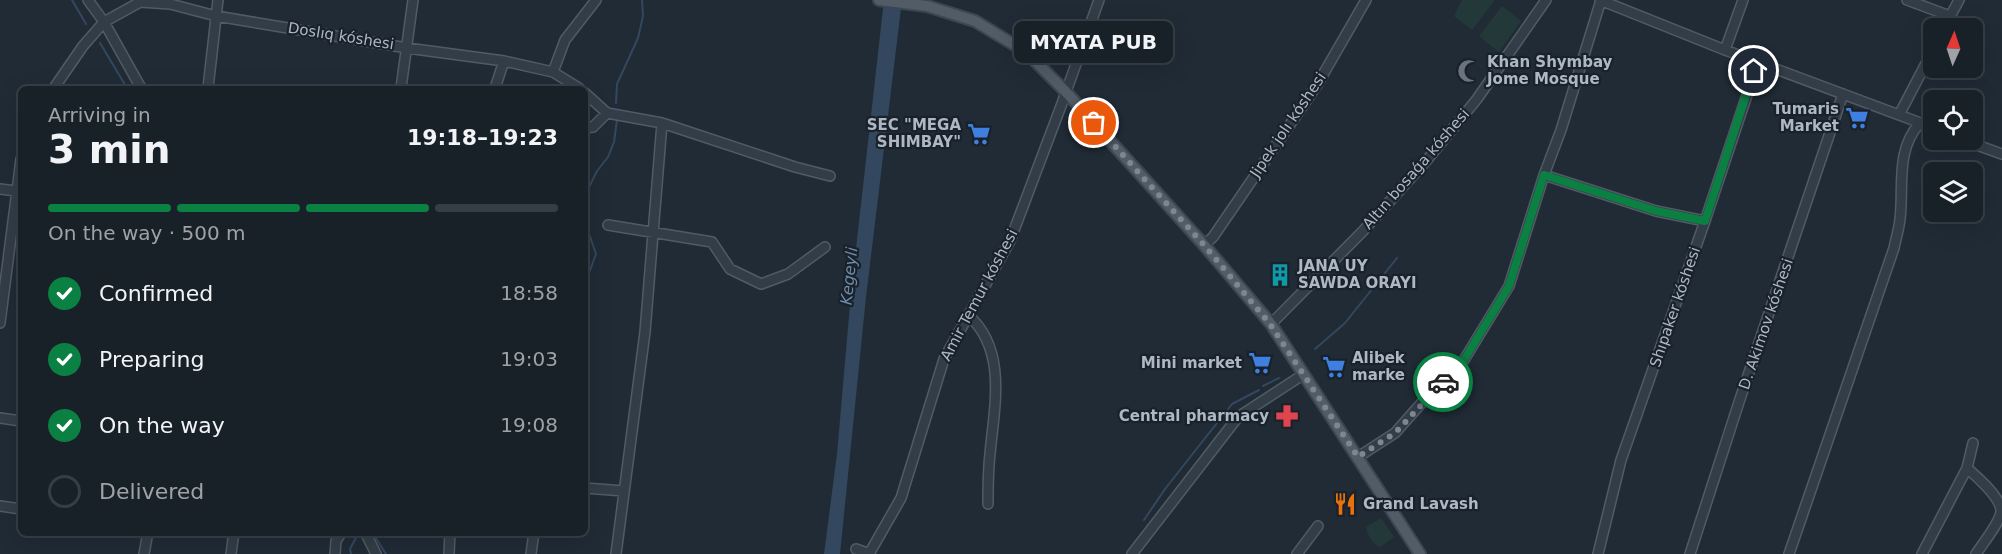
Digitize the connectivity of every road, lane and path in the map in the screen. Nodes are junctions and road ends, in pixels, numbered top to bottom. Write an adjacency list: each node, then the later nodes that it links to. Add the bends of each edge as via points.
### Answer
1 (88, 0): 15 (street)
2 (218, 0): 13 (street)
3 (413, 0): 16 (street)
4 (596, 0): 21 (street, via 565,40)
5 (879, 0): 28 (main road, via 966,17 985,26 1026,52)
6 (1099, 0): 28 (street, Amir Temur kóshesi)
7 (1366, 0): 47 (street, Jipek jolı kóshesi, via 1317,85)
8 (1546, 0): 51 (street, Altın bosaǵa kóshesi, via 1477,99 1427,160)
9 (1600, 0): 17 (street); 39 (street)
10 (1743, 0): 17 (street)
11 (1907, 0): 14 (street)
12 (1959, 0): 14 (street)
13 (216, 15): 15 (street, Doslıq kóshesi, via 170,4 140,2); 16 (street, Doslıq kóshesi); 24 (street)
14 (1950, 16)
15 (104, 22): 22 (street, Doslıq kóshesi); 23 (street)
16 (407, 48): 18 (street, Doslıq kóshesi); 25 (street)
17 (1725, 50): 19 (street)
18 (504, 61): 21 (street, Doslıq kóshesi); 26 (street)
19 (1758, 62): 29 (street); 44 (street, Shıpaker kóshesi)
20 (1923, 69): 32 (street)
21 (553, 72): 27 (street, Doslıq kóshesi)
22 (55, 86)
23 (140, 86)
24 (208, 86)
25 (401, 86)
26 (496, 86)
27 (576, 86)
28 (1066, 92): 47 (main road); 49 (street, Amir Temur kóshesi, via 1010,241)
29 (1842, 94): 32 (street); 83 (street, D. Akimov kóshesi)
30 (588, 96): 31 (street)
31 (607, 113): 33 (street); 36 (street)
32 (1899, 115): 34 (street)
33 (662, 123): 40 (street); 46 (street)
34 (1920, 123): 35 (street); 84 (street, via 1913,131 1901,166 1900,218 1894,248)
35 (1923, 124)
36 (588, 128)
37 (1983, 147): 38 (street)
38 (2002, 154)
39 (1544, 175): 44 (street, via 1656,211); 56 (street, via 1509,286 1464,360 1395,433)
40 (830, 176)
41 (18, 178): 43 (street)
42 (0, 189): 43 (street)
43 (16, 190): 50 (street)
44 (1705, 221): 82 (street, Shıpaker kóshesi, via 1621,460)
45 (608, 225): 46 (street)
46 (654, 231): 48 (street, via 712,242 730,269 761,284 788,274); 59 (street)
47 (1204, 245): 51 (main road)
48 (825, 248)
49 (968, 315): 60 (street, via 980,326 993,355 997,402); 78 (street, Amir Temur kóshesi, via 944,359 901,498)
50 (0, 323)
51 (1270, 324): 52 (main road)
52 (1304, 374): 56 (main road); 79 (street, via 1238,417)
53 (0, 418): 54 (street)
54 (18, 421)
55 (1974, 443): 57 (street)
56 (1358, 457): 81 (main road)
57 (1967, 468): 85 (street); 86 (street, via 2002,506)
58 (588, 488): 59 (street)
59 (624, 491): 77 (street)
60 (988, 504)
61 (0, 506): 62 (street)
62 (18, 509)
63 (1318, 526): 80 (street)
64 (147, 536): 71 (street)
65 (233, 536): 72 (street)
66 (339, 536): 73 (street)
67 (367, 536): 74 (street)
68 (450, 536): 75 (street)
69 (533, 536): 76 (street)
70 (856, 549): 78 (street)
71 (144, 554)
72 (231, 554)
73 (335, 554)
74 (376, 554)
75 (448, 554)
76 (531, 554)
77 (616, 554)
78 (869, 554)
79 (1132, 554)
80 (1297, 554)
81 (1420, 554)
82 (1598, 554)
83 (1690, 554)
84 (1789, 554)
85 (1922, 554)
86 (1976, 554)

